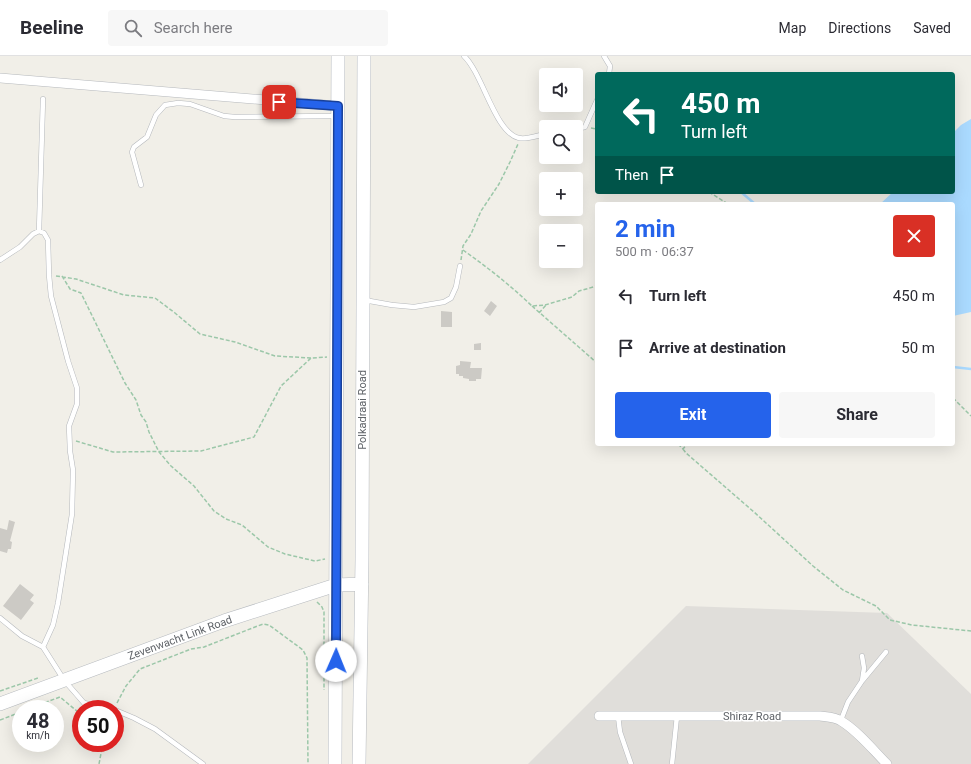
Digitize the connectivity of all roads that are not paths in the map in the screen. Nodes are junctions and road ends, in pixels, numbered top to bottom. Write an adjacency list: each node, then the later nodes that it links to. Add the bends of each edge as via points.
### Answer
1 (338, 56): 9 (main road)
2 (364, 56): 16 (main road, Polkadraai Road)
3 (464, 56): 11 (lane, via 502,126 511,135 520,139)
4 (604, 56): 5 (lane, via 610,66)
5 (609, 72)
6 (0, 78): 9 (street)
7 (43, 99): 13 (lane)
8 (595, 104): 10 (lane)
9 (338, 111): 12 (lane, via 235,117 224,116 190,104 168,103 158,111 148,137 134,147 132,152); 17 (main road)
10 (583, 127)
11 (539, 135)
12 (141, 185)
13 (39, 230): 14 (lane); 20 (lane, via 48,240 51,296 77,388 77,404 69,426 73,470 72,514 63,579 53,624)
14 (0, 260)
15 (460, 266): 16 (lane, via 456,287 451,298 444,302 414,307)
16 (362, 300): 18 (main road, Polkadraai Road)
17 (336, 584): 18 (main road, Zevenwacht Link Road); 23 (main road, Zevenwacht Link Road, via 224,621); 33 (main road)
18 (362, 584): 34 (main road, Polkadraai Road)
19 (0, 618): 20 (lane, via 22,636)
20 (43, 647): 23 (lane)
21 (886, 652): 24 (lane)
22 (862, 656): 24 (lane)
23 (64, 680): 25 (lane); 26 (main road, Zevenwacht Link Road)
24 (862, 681): 31 (lane, via 848,702)
25 (82, 700)
26 (0, 704)
27 (124, 714): 32 (lane, via 155,729)
28 (599, 716): 29 (street, Shiraz Road)
29 (618, 716): 30 (street, Shiraz Road); 35 (lane, via 620,732)
30 (677, 716): 31 (street, Shiraz Road, via 820,716); 36 (lane)
31 (841, 720): 37 (street, Shiraz Road)
32 (202, 764)
33 (335, 764)
34 (359, 764)
35 (631, 764)
36 (672, 764)
37 (887, 764)

